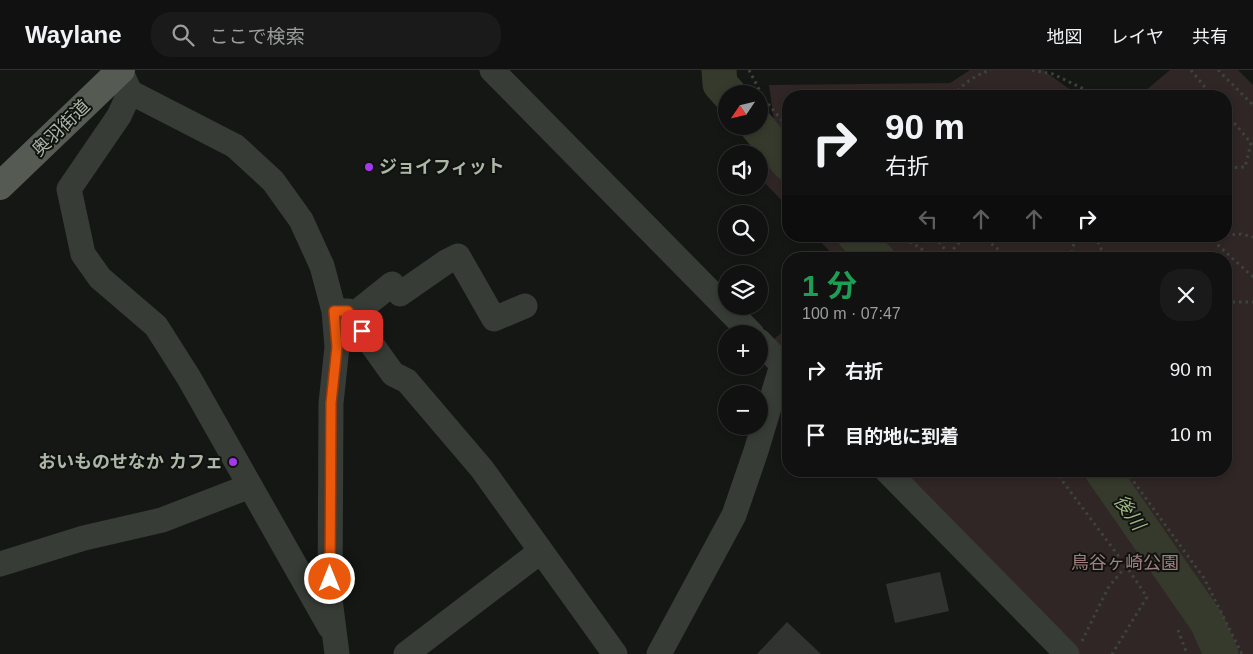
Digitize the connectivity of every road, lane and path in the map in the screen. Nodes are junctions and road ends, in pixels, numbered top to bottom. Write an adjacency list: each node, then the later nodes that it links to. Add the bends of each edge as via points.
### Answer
1 (492, 70): 32 (street)
2 (749, 70): 12 (path, via 764,99)
3 (991, 70): 8 (path)
4 (1032, 70): 9 (path, via 1054,74)
5 (1191, 70): 10 (path)
6 (1218, 70): 11 (path)
7 (123, 76): 15 (main road, 奥羽街道); 31 (street, via 235,146 273,181 301,220); 39 (street, via 119,116 69,189 83,254 100,278 156,326)
8 (958, 90)
9 (1086, 90)
10 (1207, 90)
11 (1253, 105)
12 (782, 120)
13 (1232, 120): 14 (path, via 1251,143 1245,167)
14 (1232, 168)
15 (0, 186)
16 (1232, 235): 17 (path)
17 (1253, 237)
18 (909, 242): 22 (path)
19 (960, 242): 23 (path)
20 (989, 242): 24 (path)
21 (1215, 242): 25 (path)
22 (925, 252)
23 (951, 252)
24 (998, 252)
25 (1226, 252)
26 (1232, 258): 27 (path)
27 (1253, 277)
28 (1232, 302): 29 (path)
29 (1253, 302)
30 (525, 306): 31 (street, via 494,319 458,256 400,294 392,284)
31 (343, 314): 40 (street, via 393,374 407,381 482,469); 44 (street, via 331,403 330,599)
32 (743, 325)
33 (768, 350): 34 (street)
34 (782, 365)
35 (782, 377): 48 (street, via 734,515)
36 (893, 477): 45 (street)
37 (1059, 477): 42 (path)
38 (1130, 477): 51 (path, via 1204,578)
39 (250, 486): 41 (street, via 162,520 84,538); 44 (street)
40 (541, 551): 46 (street); 47 (street)
41 (0, 564)
42 (1126, 566): 45 (path, via 1108,588); 49 (path, via 1147,597)
43 (1178, 630): 50 (path)
44 (335, 643)
45 (1074, 649)
46 (406, 654)
47 (615, 654)
48 (659, 654)
49 (1112, 654)
50 (1187, 654)
51 (1242, 654)

